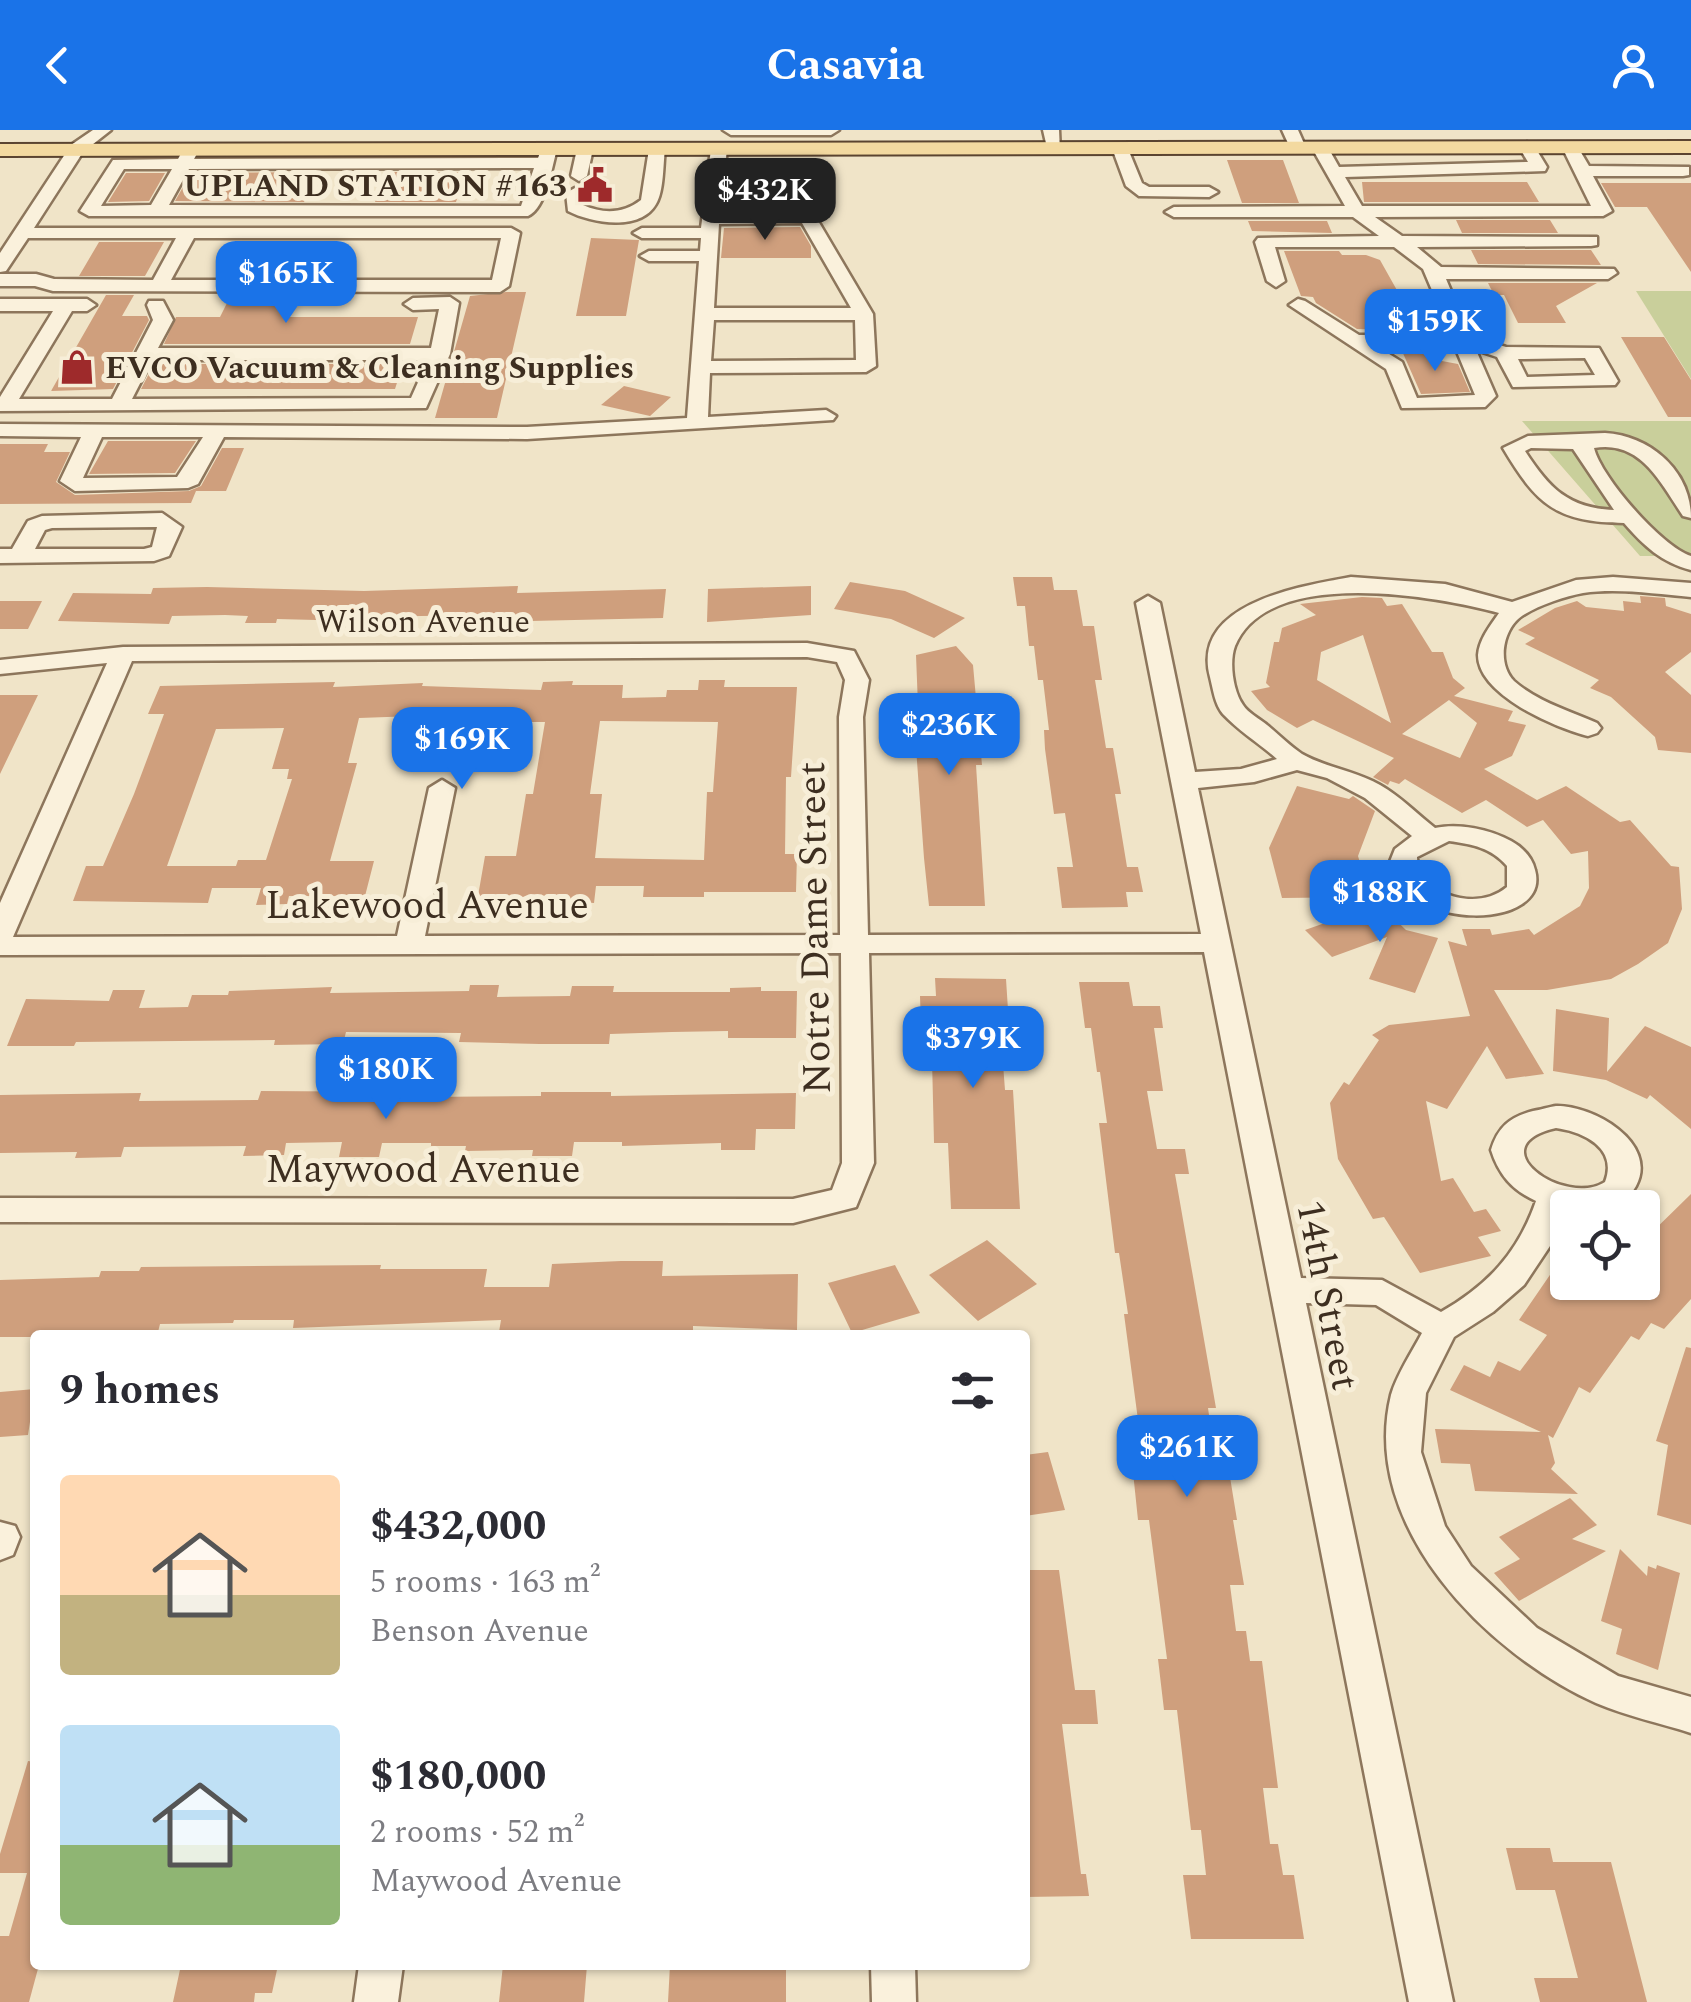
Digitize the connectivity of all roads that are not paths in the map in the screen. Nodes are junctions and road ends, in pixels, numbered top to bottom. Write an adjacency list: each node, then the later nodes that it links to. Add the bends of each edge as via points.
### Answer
1 (103, 130): 6 (street)
2 (731, 130): 3 (street)
3 (831, 130)
4 (1052, 139): 10 (main road); 11 (main road)
5 (1294, 139): 11 (main road); 12 (main road)
6 (78, 140): 15 (main road); 16 (main road); 32 (street)
7 (1691, 146): 9 (main road)
8 (1527, 147): 9 (main road); 12 (main road); 19 (street)
9 (1570, 147): 20 (street)
10 (718, 148): 14 (main road); 31 (street)
11 (1120, 148): 26 (street, via 1134,186 1145,192)
12 (1320, 148): 22 (street)
13 (585, 149): 14 (main road); 14 (street, via 574,207 615,216 649,202); 18 (main road)
14 (657, 149)
15 (0, 150)
16 (188, 156): 17 (main road); 23 (street); 27 (street); 27 (street, via 118,164 89,211)
17 (358, 156): 18 (main road); 23 (street); 24 (street); 28 (street)
18 (547, 156): 24 (street); 24 (street, via 528,211)
19 (1534, 168): 22 (street); 25 (street)
20 (1586, 170): 21 (street); 30 (street, via 1585,183 1603,210)
21 (1683, 170)
22 (1333, 172): 30 (street, via 1333,192)
23 (250, 187): 27 (street); 28 (street)
24 (447, 187): 28 (street)
25 (1548, 190)
26 (1224, 192)
27 (156, 210)
28 (334, 211)
29 (1174, 212): 30 (street)
30 (1356, 212): 36 (street)
31 (712, 226): 34 (street); 38 (street); 53 (street, via 808,218)
32 (22, 233): 39 (street); 43 (street)
33 (188, 233): 39 (street); 40 (street); 48 (street)
34 (642, 234)
35 (1591, 241): 36 (street)
36 (1397, 242): 44 (street); 47 (street, via 1264,242)
37 (649, 256): 38 (street)
38 (711, 256): 52 (street)
39 (57, 257): 46 (street); 48 (street, via 53,285)
40 (225, 259): 41 (street); 41 (street); 48 (street)
41 (333, 259): 42 (street); 42 (street)
42 (396, 259): 42 (street, via 512,233 500,286)
43 (0, 267)
44 (1434, 273): 45 (street); 55 (street)
45 (1608, 273)
46 (0, 280)
47 (1276, 281)
48 (158, 295): 50 (street); 56 (street, via 163,320); 57 (street, via 450,303)
49 (0, 305): 50 (street)
50 (66, 305): 60 (street)
51 (1298, 305): 54 (street)
52 (706, 314): 53 (street); 59 (street)
53 (864, 314): 59 (street, via 866,366)
54 (1355, 341): 55 (street); 55 (street, via 1395,366 1409,404 1478,403 1486,396)
55 (1466, 341): 58 (street)
56 (146, 354): 57 (street); 61 (street)
57 (440, 354): 61 (street, via 419,404)
58 (1505, 354)
59 (702, 367): 63 (street)
60 (2, 405): 61 (street)
61 (119, 405)
62 (826, 416): 63 (street)
63 (697, 424): 66 (street, via 526,433)
64 (0, 430): 65 (street)
65 (94, 430): 66 (street); 66 (street, via 72,472 75,486 180,483 196,476)
66 (217, 432)
67 (1584, 443): 68 (street, via 1640,445); 69 (street); 69 (street, via 1513,448 1550,502 1582,515)
68 (1691, 512)
69 (1633, 517): 71 (street, via 1661,550)
70 (10, 556): 70 (street, via 146,556 161,550 171,528 162,520 50,521 36,526)
71 (1686, 563)
72 (1691, 590): 74 (street, via 1576,588)
73 (1148, 604): 80 (street, 14th Street)
74 (1512, 610): 78 (street, via 1491,639 1488,663 1494,674 1517,695); 79 (street, via 1446,591 1377,584 1312,590 1263,606 1224,641 1218,661 1222,684 1231,708)
75 (123, 654): 76 (street, Wilson Avenue, via 808,650); 77 (street, Wilson Avenue); 83 (street)
76 (846, 656): 84 (street, Notre Dame Street, via 857,680 851,717)
77 (0, 667)
78 (1588, 728)
79 (1295, 761): 80 (street, via 1242,778); 82 (street, via 1374,792)
80 (1184, 780): 85 (street, 14th Street)
81 (442, 788): 86 (street)
82 (1428, 836)
83 (0, 935)
84 (854, 943): 85 (street, Lakewood Avenue); 86 (street, Lakewood Avenue); 88 (street, Notre Dame Street, via 858,1164)
85 (1216, 943): 91 (street, 14th Street)
86 (409, 944): 87 (street, Lakewood Avenue)
87 (0, 946)
88 (845, 1199): 90 (street, Maywood Avenue, via 793,1211)
89 (1550, 1205): 92 (street, via 1528,1257 1489,1301)
90 (0, 1210)
91 (1285, 1290): 92 (street, via 1382,1293); 98 (street, 14th Street)
92 (1441, 1328): 93 (street, via 1409,1393 1402,1452 1428,1532 1458,1578 1523,1640 1608,1690)
93 (1691, 1716)
94 (380, 1970): 96 (street)
95 (893, 1970): 97 (street)
96 (376, 2002)
97 (894, 2002)
98 (1431, 2002)

